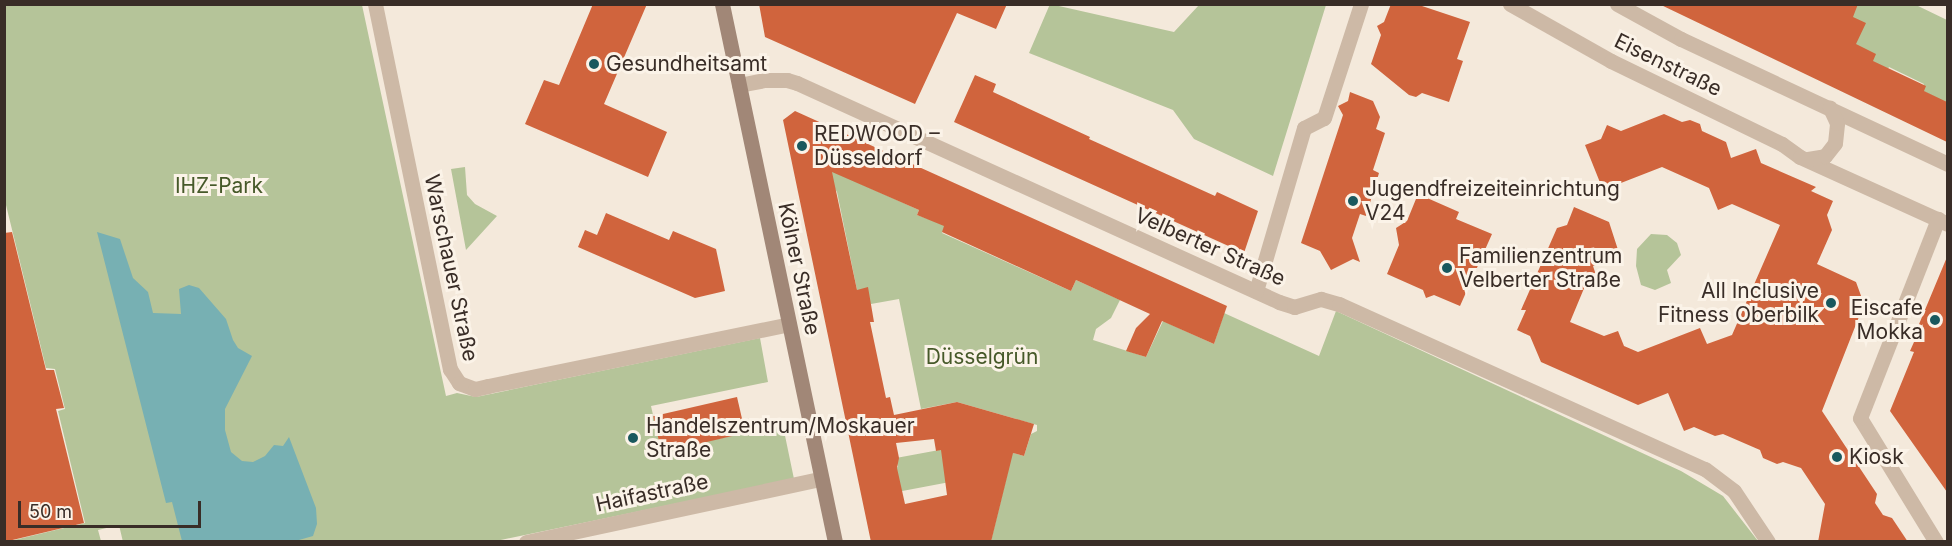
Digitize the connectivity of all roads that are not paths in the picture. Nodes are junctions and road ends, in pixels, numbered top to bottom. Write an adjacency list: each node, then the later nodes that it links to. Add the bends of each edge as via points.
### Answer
1 (375, 4): 12 (street, Warschauer Straße, via 450,369 459,383 475,388 488,386)
2 (722, 4): 6 (main road, Kölner Straße)
3 (1361, 4): 11 (street, via 1324,118 1304,128)
4 (1510, 4): 8 (street, Eisenstraße, via 1611,61)
5 (1617, 4): 7 (street, Eisenstraße, via 1681,39)
6 (739, 85): 11 (street, Velberter Straße, via 764,80 797,83); 12 (main road, Kölner Straße)
7 (1830, 108): 8 (street, via 1837,123 1835,143 1825,156); 9 (street, Eisenstraße)
8 (1808, 159): 10 (street, Eisenstraße)
9 (1947, 164)
10 (1943, 222): 17 (street, via 1860,418)
11 (1256, 291): 16 (street, Velberter Straße, via 1294,307 1321,299 1339,304 1705,469 1734,491)
12 (789, 324): 13 (main road, Kölner Straße)
13 (821, 479): 14 (street, Haifastraße); 15 (main road, Kölner Straße)
14 (526, 542)
15 (835, 542)
16 (1768, 542)
17 (1936, 542)

